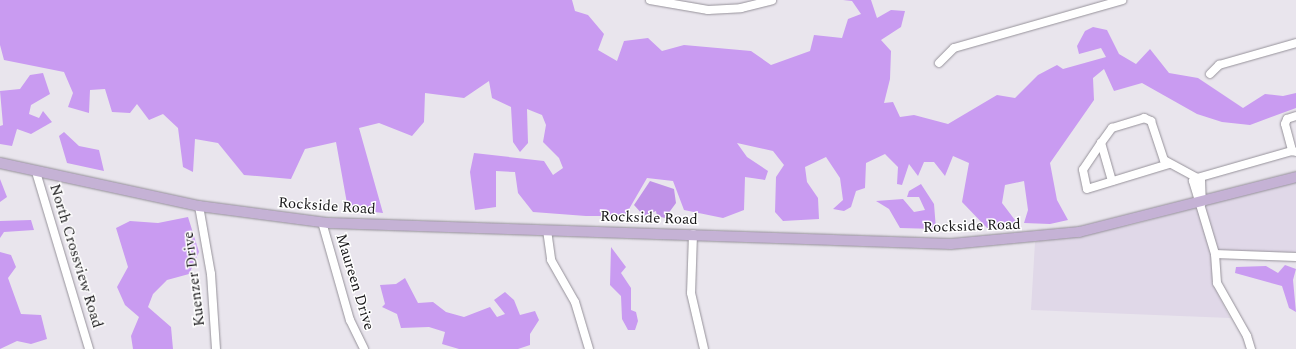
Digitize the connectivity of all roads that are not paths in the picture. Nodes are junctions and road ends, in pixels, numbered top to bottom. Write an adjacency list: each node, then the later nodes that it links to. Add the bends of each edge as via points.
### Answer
1 (650, 0): 2 (street, via 708,10 741,8)
2 (772, 0)
3 (1122, 0): 5 (street, via 954,48)
4 (1296, 42): 6 (street, via 1219,65)
5 (939, 63)
6 (1210, 74)
7 (1296, 116): 9 (street, via 1287,119 1285,124)
8 (1101, 143): 11 (street, via 1112,128 1144,118 1151,121 1164,160); 15 (street); 15 (street, via 1083,170 1086,189)
9 (1294, 151): 14 (street)
10 (0, 163): 12 (main road, Rockside Road)
11 (1169, 164): 14 (street); 15 (street)
12 (36, 172): 17 (main road, Rockside Road); 23 (street, North Crossview Road)
13 (1296, 177): 16 (main road, Rockside Road)
14 (1197, 178): 16 (street, via 1193,181)
15 (1112, 181)
16 (1202, 203): 20 (main road, Rockside Road, via 1079,232 1006,241 871,242); 21 (street)
17 (199, 206): 18 (main road, Rockside Road); 24 (street, Kuenzer Drive, via 211,274)
18 (322, 222): 19 (main road, Rockside Road); 25 (street, Maureen Drive, via 350,320)
19 (547, 230): 20 (main road, Rockside Road); 26 (street, via 551,260 575,302)
20 (693, 234): 27 (street, via 691,293)
21 (1216, 254): 22 (street); 28 (street, via 1217,283 1247,336)
22 (1296, 257)
23 (89, 349)
24 (216, 349)
25 (364, 349)
26 (589, 349)
27 (704, 349)
28 (1251, 349)

